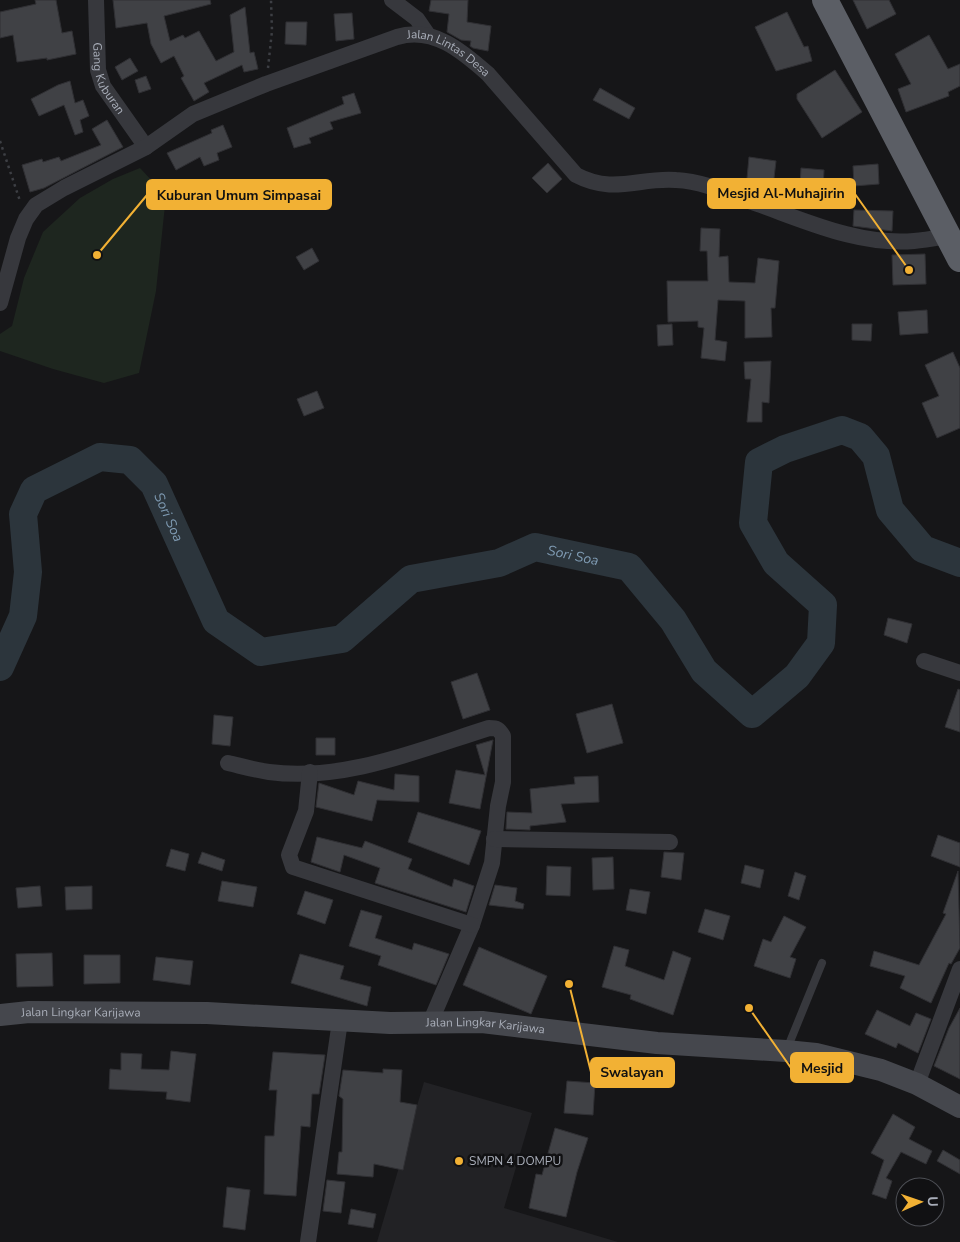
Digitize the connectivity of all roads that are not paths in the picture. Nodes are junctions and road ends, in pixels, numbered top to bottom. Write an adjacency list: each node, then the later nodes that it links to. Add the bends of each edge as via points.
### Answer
1 (96, 0): 5 (street, Gang Kuburan, via 100,78)
2 (392, 0): 4 (street, via 417,19)
3 (825, 0): 6 (highway)
4 (428, 35): 5 (street, Jalan Lintas Desa, via 402,35 266,84 193,114); 6 (street, Jalan Lintas Desa, via 462,52 481,68 576,174 589,181 621,186 676,179 850,235 893,241)
5 (146, 147): 8 (street, Jalan Lintas Desa, via 36,205 18,238)
6 (948, 236): 7 (highway)
7 (960, 259)
8 (0, 303)
9 (924, 661): 10 (street)
10 (960, 673)
11 (228, 764): 12 (street, via 270,772)
12 (310, 772): 13 (street, via 371,764 496,728 502,736 504,767); 15 (street, via 306,812 290,855 293,867)
13 (494, 839): 14 (street); 15 (street, via 492,863)
14 (670, 842)
15 (472, 925): 20 (street)
16 (822, 963): 21 (lane)
17 (960, 969): 22 (street)
18 (0, 1015): 19 (main road, Jalan Lingkar Karijawa, via 29,1012 207,1013)
19 (340, 1021): 20 (main road, Jalan Lingkar Karijawa); 24 (street)
20 (430, 1023): 21 (main road, Jalan Lingkar Karijawa, via 482,1022 657,1044)
21 (786, 1050): 22 (main road, Jalan Lingkar Karijawa, via 851,1061)
22 (917, 1084): 23 (main road, Jalan Lingkar Karijawa)
23 (960, 1107)
24 (308, 1242)

